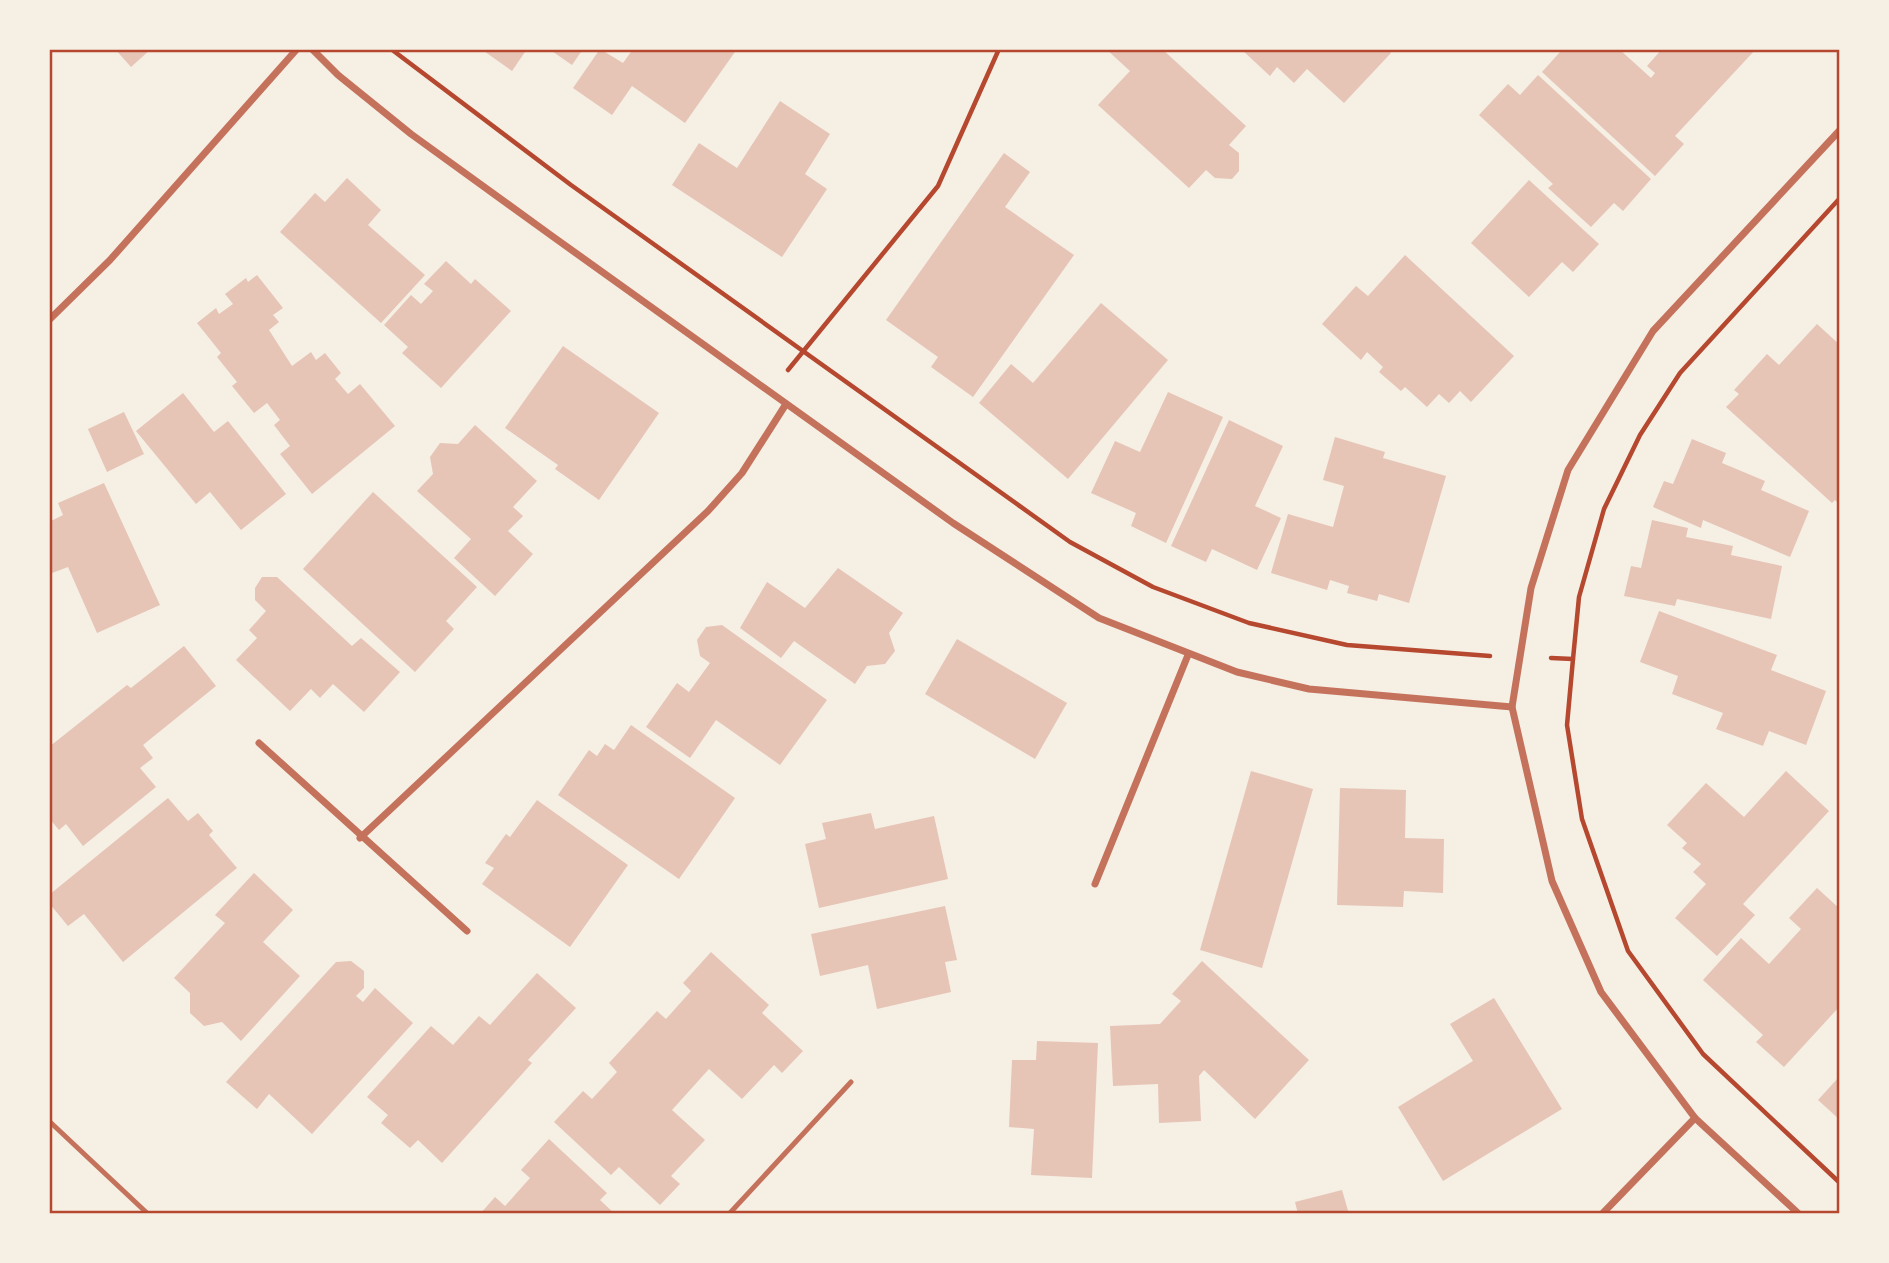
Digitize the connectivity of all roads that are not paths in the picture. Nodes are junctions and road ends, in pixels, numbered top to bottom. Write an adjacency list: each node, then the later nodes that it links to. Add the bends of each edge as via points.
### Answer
1 (297, 49): 4 (street, via 110,260)
2 (312, 49): 5 (street, via 411,134)
3 (1840, 130): 7 (street, via 1653,331 1568,470 1531,589)
4 (49, 320)
5 (786, 404): 6 (street, via 1029,575 1099,618); 9 (street, via 742,473 708,511)
6 (1188, 655): 7 (street, via 1309,689); 10 (street)
7 (1512, 707): 13 (street, via 1552,881 1601,992)
8 (259, 743): 9 (street)
9 (360, 838): 11 (street)
10 (1095, 884)
11 (467, 931)
12 (851, 1082): 16 (lane)
13 (1695, 1118): 17 (street); 18 (street)
14 (49, 1121): 15 (lane)
15 (148, 1214)
16 (729, 1214)
17 (1602, 1214)
18 (1799, 1214)

